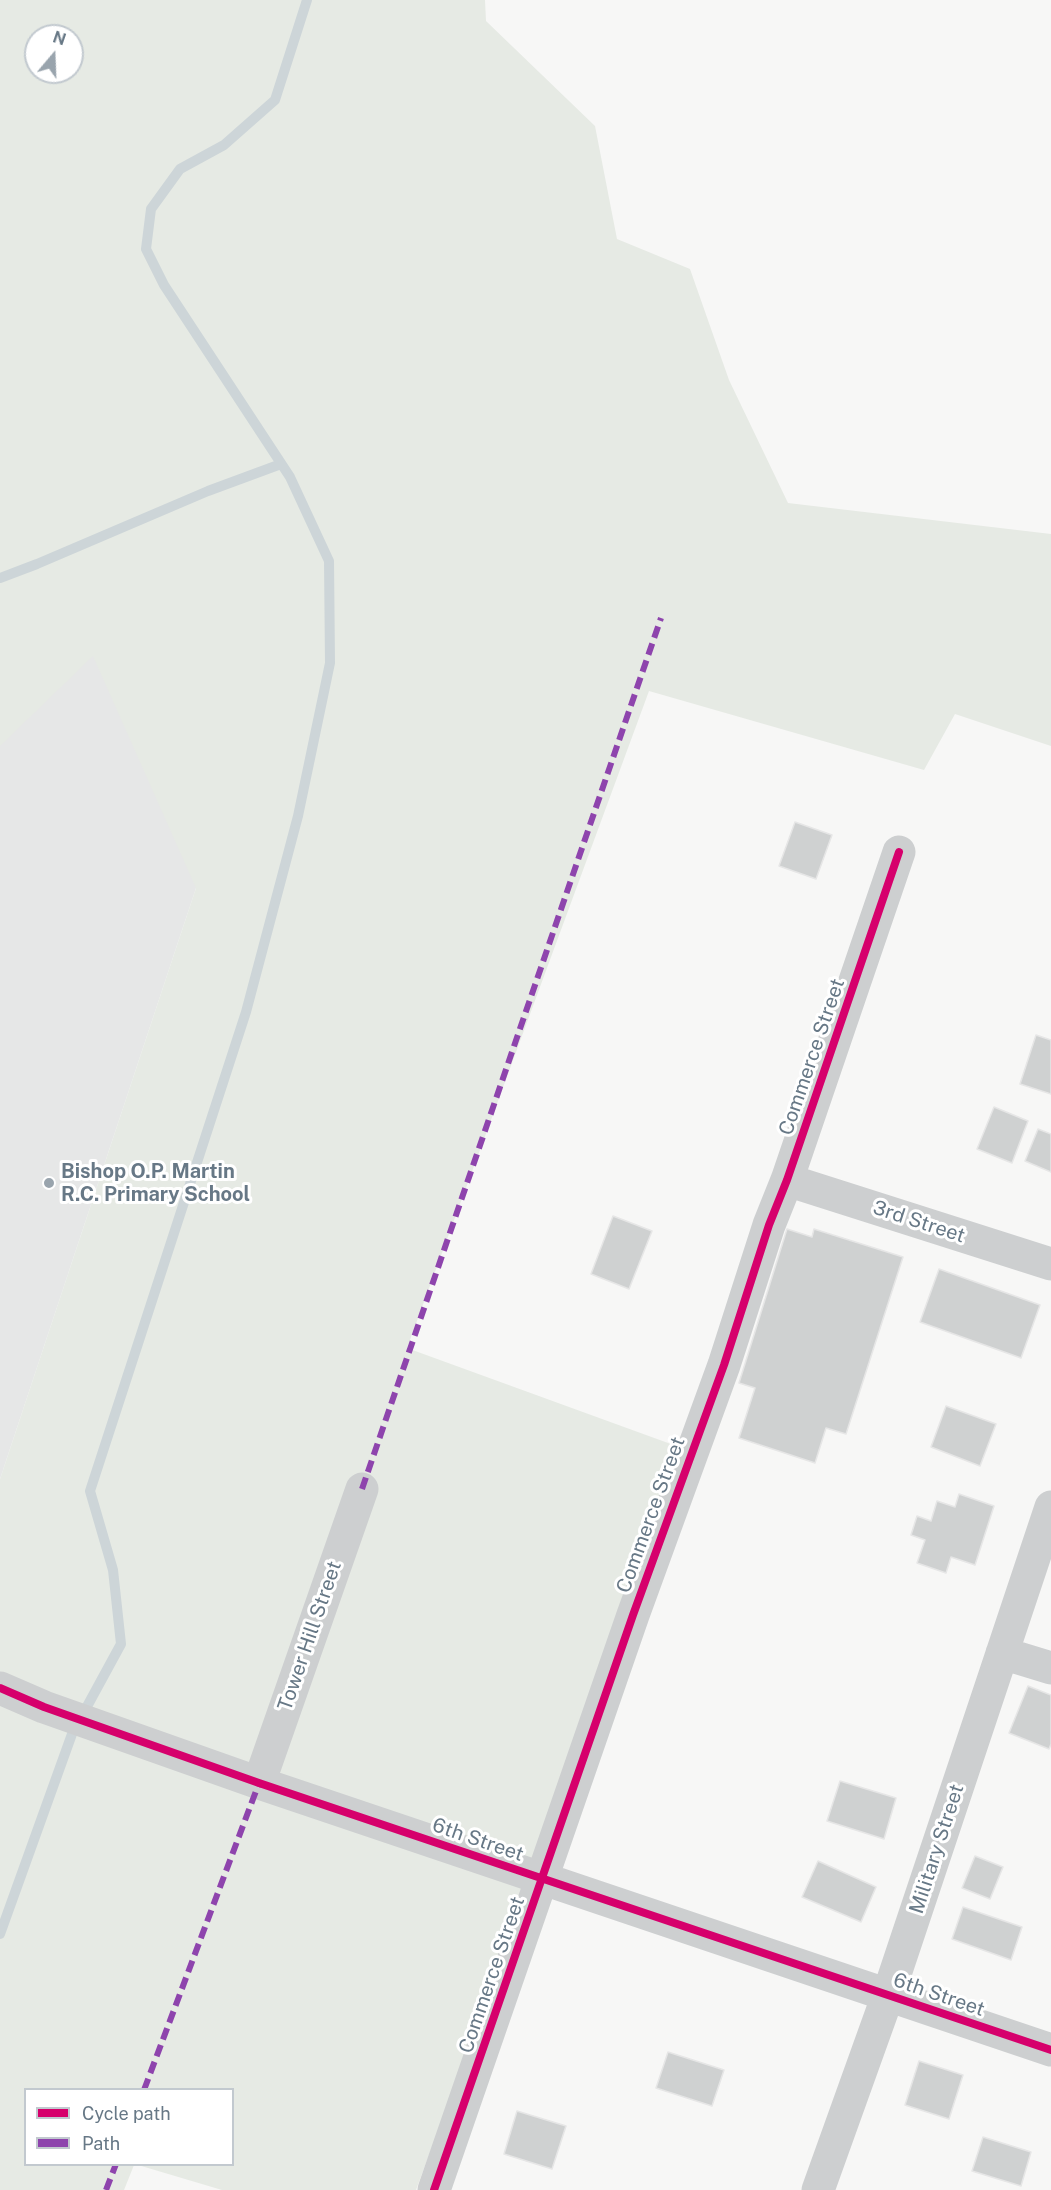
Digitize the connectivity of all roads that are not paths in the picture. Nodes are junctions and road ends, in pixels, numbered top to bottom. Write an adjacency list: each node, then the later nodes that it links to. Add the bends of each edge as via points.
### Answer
1 (899, 852): 2 (street, Commerce Street)
2 (787, 1180): 3 (street, 3rd Street); 10 (street, Commerce Street)
3 (1051, 1264)
4 (362, 1489): 9 (street, Tower Hill Street)
5 (1051, 1507): 6 (street, Military Street)
6 (1002, 1653): 7 (street); 11 (street, Military Street)
7 (1051, 1668)
8 (0, 1688): 9 (street, 6th Street)
9 (259, 1783): 10 (street, 6th Street)
10 (543, 1879): 11 (street, 6th Street); 13 (street, Commerce Street)
11 (888, 1995): 12 (street, 6th Street); 14 (street, Military Street)
12 (1051, 2050)
13 (434, 2190)
14 (818, 2190)

